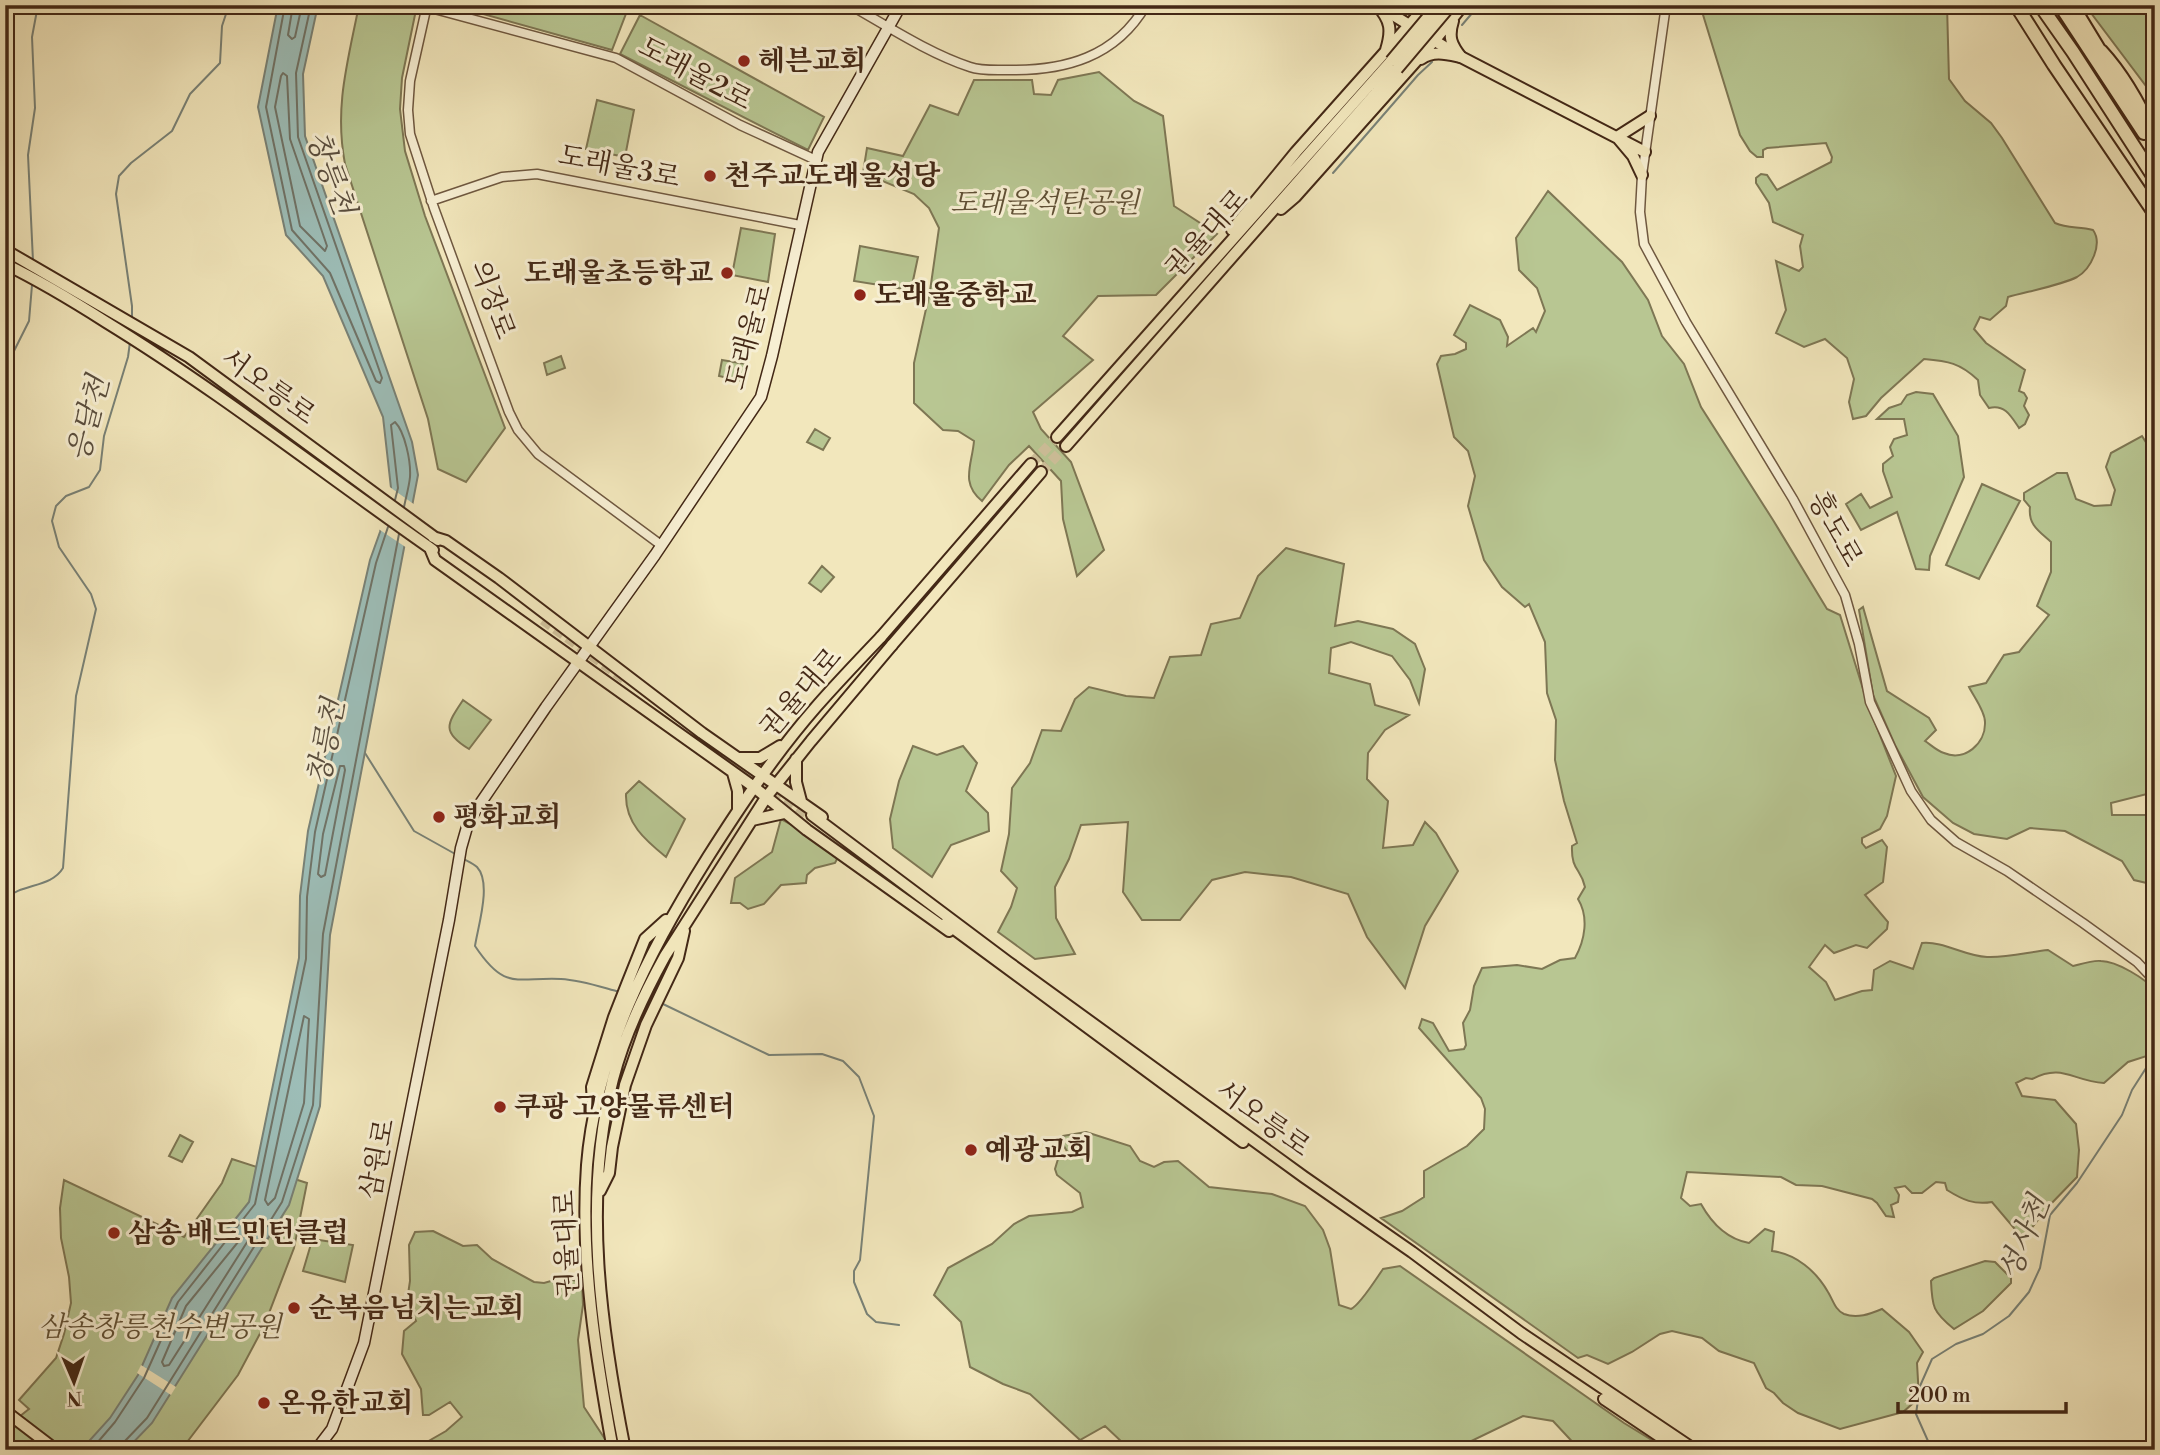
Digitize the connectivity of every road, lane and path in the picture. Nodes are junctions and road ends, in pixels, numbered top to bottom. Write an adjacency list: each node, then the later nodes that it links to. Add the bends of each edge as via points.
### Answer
1 (850, 5): 17 (street)
2 (901, 5): 17 (main road, 도래울로)
3 (1146, 5): 17 (street, via 1138,20 1104,51 1068,64 1030,70 972,68)
4 (1377, 5): 18 (main road); 21 (main road, via 1388,18)
5 (1387, 5): 6 (main road)
6 (1410, 5)
7 (1429, 5): 16 (main road, via 1428,13 1440,22); 18 (main road)
8 (1438, 5): 21 (main road, bridge)
9 (1463, 5): 16 (main road)
10 (1666, 5): 23 (street, 흥도로)
11 (2016, 5): 31 (highway)
12 (2040, 5): 29 (highway)
13 (2060, 5): 24 (highway)
14 (2072, 5): 24 (highway)
15 (427, 6): 27 (street, 도래울2로, via 616,58); 30 (street, 의장로, via 408,110 413,149)
16 (1452, 10): 19 (main road); 20 (main road, via 1449,33); 21 (main road, bridge)
17 (889, 26): 27 (main road, 도래울로)
18 (1409, 26): 19 (main road); 21 (main road)
19 (1434, 41): 20 (main road); 22 (main road)
20 (1461, 57): 22 (main road, via 1428,54); 25 (main road)
21 (1391, 60): 22 (main road, via 1402,44 1413,52); 33 (main road, 권율대로); 38 (main road, 권율대로)
22 (1410, 67): 33 (main road, via 1295,197)
23 (1650, 116): 25 (main road); 26 (street, 흥도로)
24 (2150, 136)
25 (1617, 137): 26 (main road); 28 (main road)
26 (1645, 152): 28 (street, 흥도로)
27 (816, 160): 32 (main road, 도래울로)
28 (1642, 175): 64 (street, 흥도로, via 1644,244 1845,595 1870,702 1911,790 1931,820 1956,842 2083,923 2137,962)
29 (2155, 179)
30 (431, 201): 32 (street, 도래울3로, via 502,177 537,174); 44 (street, 의장로, via 518,430 538,454)
31 (2155, 214)
32 (800, 225): 44 (main road, 도래울로, via 761,397)
33 (1243, 245): 39 (main road, 권율대로)
34 (5, 250): 36 (main road)
35 (5, 264): 36 (main road)
36 (25, 268): 37 (main road)
37 (39, 275): 42 (main road, 서오릉로); 42 (main road, 서오릉로, via 190,357)
38 (1056, 437)
39 (1066, 446)
40 (1031, 464): 47 (main road, 권율대로)
41 (1041, 472): 49 (main road, 권율대로)
42 (369, 496): 43 (main road)
43 (430, 541): 45 (main road); 46 (main road, via 446,541 467,555); 46 (main road, via 435,560)
44 (660, 545): 46 (main road, 도래울로)
45 (541, 624)
46 (584, 655): 48 (main road); 50 (main road); 70 (main road, 삼원로, via 468,820 364,1343 332,1429)
47 (788, 741): 48 (main road, via 760,758); 51 (main road, 권율대로)
48 (738, 758): 51 (main road)
49 (796, 759): 52 (main road, 권율대로); 55 (main road)
50 (732, 771): 53 (main road); 56 (main road, via 738,786)
51 (762, 774): 52 (main road); 53 (main road, 권율대로)
52 (777, 784): 54 (main road, 권율대로); 55 (main road)
53 (754, 786): 54 (main road); 56 (main road, 권율대로)
54 (767, 796): 57 (main road); 58 (main road, 권율대로)
55 (801, 801): 61 (main road)
56 (738, 809): 59 (main road, 권율대로)
57 (784, 813): 58 (main road); 62 (main road, via 933,921)
58 (752, 820): 60 (main road, 권율대로)
59 (673, 914): 63 (main road, 권율대로); 66 (main road, via 645,939 621,998 592,1087)
60 (686, 922): 63 (main road, 권율대로); 67 (main road, via 678,958 625,1085 609,1173)
61 (966, 929): 62 (main road, 서오릉로, via 809,818); 74 (main road, 서오릉로, via 1521,1334)
62 (970, 942): 73 (main road, 서오릉로)
63 (646, 978): 65 (main road)
64 (2155, 981)
65 (620, 1039): 66 (main road, 권율대로); 67 (main road, 권율대로)
66 (594, 1114): 71 (main road, 권율대로, via 585,1223 601,1385)
67 (598, 1196): 72 (main road, 권율대로, via 600,1279)
68 (5, 1411): 69 (main road)
69 (52, 1446)
70 (316, 1450)
71 (613, 1450)
72 (625, 1450)
73 (1680, 1450)
74 (1695, 1450)

